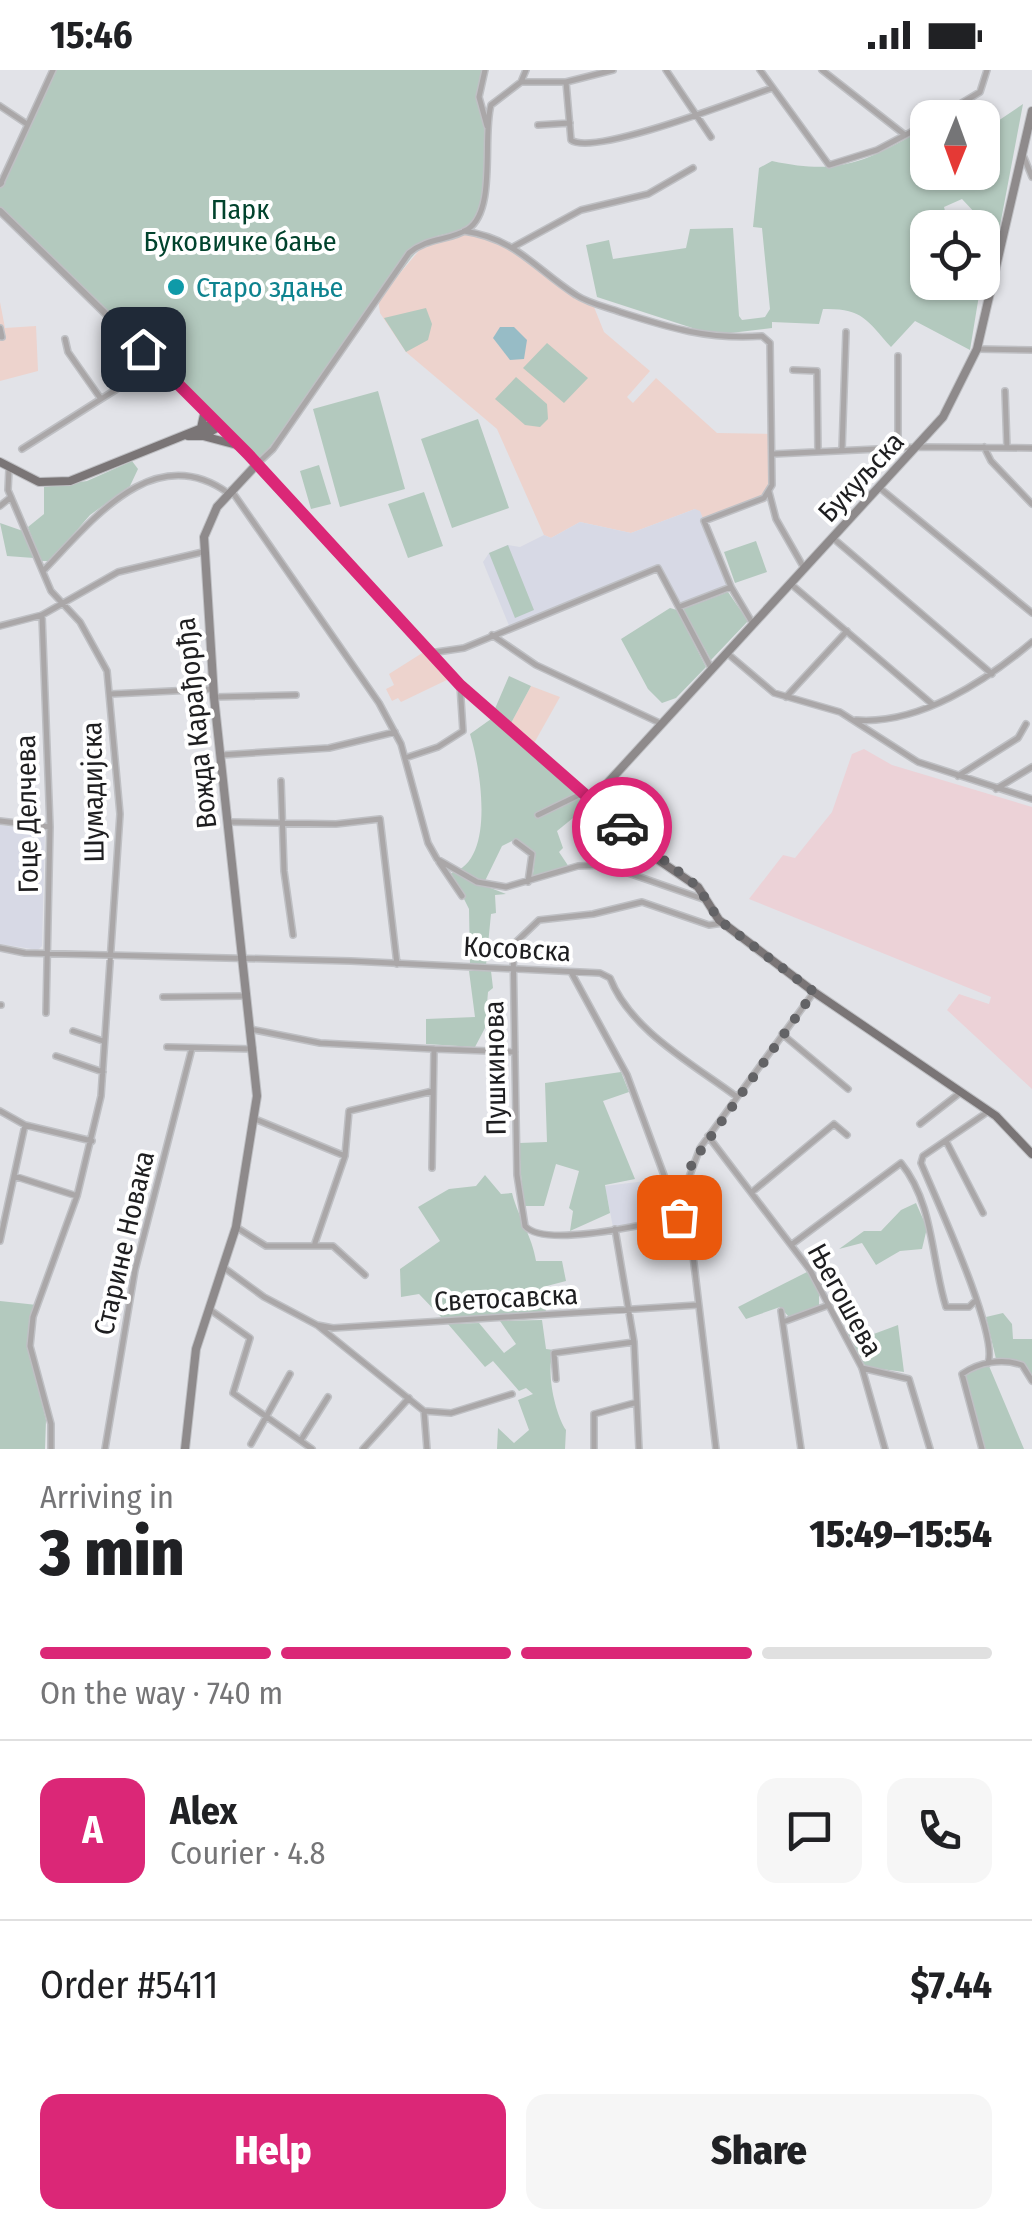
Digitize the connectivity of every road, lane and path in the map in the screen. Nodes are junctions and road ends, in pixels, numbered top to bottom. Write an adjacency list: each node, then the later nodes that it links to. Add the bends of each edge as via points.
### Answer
1 (53, 70): 17 (street)
2 (485, 70): 19 (street, via 479,97)
3 (526, 70): 9 (street)
4 (612, 70): 10 (street)
5 (666, 70): 15 (street)
6 (760, 70): 11 (street)
7 (822, 70): 21 (street)
8 (987, 70): 12 (street, via 980,92)
9 (521, 82): 10 (street); 19 (street, via 491,105)
10 (566, 82): 16 (street)
11 (772, 88): 15 (street); 21 (street, via 828,165)
12 (967, 100)
13 (0, 106): 17 (street)
14 (1032, 111): 23 (main road, Букуљска)
15 (694, 114): 16 (street, via 618,139 579,144 571,140); 22 (street)
16 (570, 123): 18 (street)
17 (27, 125): 26 (street)
18 (538, 125)
19 (488, 129): 28 (street, via 486,190 477,220)
20 (910, 132): 21 (street)
21 (905, 135)
22 (711, 137)
23 (1022, 153): 25 (street); 34 (main road, Букуљска)
24 (693, 168): 29 (street, via 648,194 581,210)
25 (1032, 178)
26 (0, 184)
27 (0, 211): 37 (street)
28 (464, 232): 29 (street); 55 (street, via 428,240 410,254)
29 (513, 247): 53 (street, via 578,296 608,308 714,339 762,336 770,343)
30 (0, 328): 32 (street)
31 (846, 332): 51 (street)
32 (2, 337)
33 (65, 339): 40 (street)
34 (977, 349): 35 (street); 45 (main road, Букуљска)
35 (1032, 350)
36 (898, 356): 47 (street)
37 (158, 364): 40 (street); 41 (street)
38 (793, 370): 52 (street, via 817,371)
39 (1005, 390): 48 (street)
40 (101, 399): 50 (street)
41 (205, 410): 42 (street); 43 (main road)
42 (218, 424): 43 (main road); 44 (main road)
43 (202, 432): 44 (main road); 56 (main road, via 168,439 70,481 39,482)
44 (239, 446): 55 (main road)
45 (920, 446): 46 (street); 47 (street); 57 (main road, Букуљска)
46 (984, 447): 48 (street); 61 (street)
47 (898, 448): 51 (street)
48 (1007, 448): 49 (street)
49 (1032, 448)
50 (22, 449)
51 (842, 450): 52 (street)
52 (818, 452): 53 (street)
53 (773, 454): 59 (street)
54 (0, 462): 56 (main road)
55 (257, 464): 58 (main road, Вожда Карађорђа); 78 (main road)
56 (9, 469): 60 (street, Шумадијска)
57 (880, 489): 63 (main road, Букуљска); 71 (street)
58 (230, 492): 64 (main road, Вожда Карађорђа, via 210,520); 66 (street, via 190,476 141,482 95,514); 91 (street)
59 (769, 492): 65 (street); 68 (street, via 704,521)
60 (11, 497): 62 (street); 66 (street, Шумадијска)
61 (1032, 504)
62 (0, 506)
63 (834, 539): 65 (main road, Букуљска); 81 (street)
64 (204, 552): 69 (street, via 118,572); 83 (main road, Вожда Карађорђа)
65 (805, 570): 67 (main road, Букуљска)
66 (43, 571): 69 (street, Шумадијска)
67 (792, 585): 73 (main road, Букуљска); 75 (street)
68 (730, 587): 70 (street); 73 (street)
69 (61, 605): 72 (street); 84 (street, Шумадијска, via 91,639)
70 (678, 607): 76 (street, via 658,568); 80 (street)
71 (1032, 613)
72 (42, 615): 74 (street); 105 (street, Гоце Делчева)
73 (753, 625): 79 (main road, Букуљска)
74 (0, 626)
75 (847, 631): 86 (street); 87 (street)
76 (492, 635): 78 (street, via 464,648); 89 (street, via 536,665)
77 (1032, 642): 81 (street)
78 (430, 652): 82 (main road)
79 (728, 654): 80 (main road, Букуљска); 86 (street)
80 (712, 671): 89 (main road, Букуљска)
81 (992, 674): 87 (street)
82 (460, 685): 93 (street, via 463,731); 98 (main road)
83 (214, 693): 84 (street); 85 (street); 92 (main road, Вожда Карађорђа)
84 (111, 694): 115 (street, Шумадијска, via 120,814)
85 (296, 695)
86 (786, 697): 88 (street)
87 (932, 704): 88 (street)
88 (853, 719): 95 (street, via 918,762)
89 (662, 724): 100 (main road, Букуљска)
90 (1026, 724): 95 (street, via 1018,738)
91 (395, 732): 92 (street, via 330,748); 93 (street)
92 (220, 755): 103 (main road, Вожда Карађорђа)
93 (406, 758): 107 (street)
94 (1032, 766): 97 (street)
95 (958, 776): 97 (street)
96 (281, 782): 104 (street)
97 (996, 789): 99 (street)
98 (583, 793): 100 (main road); 101 (street)
99 (1032, 799)
100 (592, 800): 110 (main road)
101 (538, 816)
102 (0, 821): 105 (street)
103 (228, 822): 104 (street); 116 (main road, Вожда Карађорђа)
104 (281, 822): 112 (street); 117 (street, via 380,818)
105 (50, 827): 114 (street, Гоце Делчева)
106 (516, 842): 108 (street, via 532,854)
107 (437, 859): 108 (street, via 490,886); 109 (street)
108 (528, 882): 110 (street, via 604,864)
109 (462, 896)
110 (706, 900): 111 (main road)
111 (723, 923): 118 (street, Пушкинова, via 709,925 642,902 551,916 515,940); 120 (main road)
112 (293, 935)
113 (0, 948): 114 (street, Косовска)
114 (48, 954): 115 (street, Косовска); 123 (street, Гоце Делчева)
115 (108, 954): 116 (street, Косовска); 127 (street, Шумадијска)
116 (243, 957): 117 (street, Косовска); 121 (main road, Вожда Карађорђа)
117 (397, 964): 118 (street, Косовска)
118 (513, 969): 119 (street, Косовска); 132 (street, Пушкинова)
119 (571, 972): 138 (street, Косовска, via 606,975 619,1001 660,1039); 157 (street, via 626,1075)
120 (814, 992): 126 (street); 137 (main road)
121 (247, 996): 122 (street); 124 (main road, Вожда Карађорђа)
122 (163, 997)
123 (46, 1013)
124 (250, 1029): 130 (main road, Вожда Карађорђа); 131 (street, via 320,1043)
125 (73, 1031): 127 (street)
126 (782, 1034): 135 (street); 138 (street)
127 (104, 1042): 134 (street, Шумадијска)
128 (168, 1047): 129 (street)
129 (192, 1048): 130 (street); 188 (street, Старине Новака, via 136,1270)
130 (253, 1049): 141 (main road, Вожда Карађорђа)
131 (434, 1049): 132 (street); 136 (street)
132 (515, 1052): 159 (street, Пушкинова, via 525,1226 533,1233)
133 (56, 1056): 134 (street)
134 (103, 1072): 146 (street, Шумадијска)
135 (848, 1089)
136 (433, 1091): 149 (street, via 353,1108); 150 (street)
137 (961, 1092): 140 (main road); 142 (street)
138 (738, 1096): 144 (street)
139 (0, 1111): 143 (street)
140 (989, 1111): 147 (street); 148 (main road)
141 (255, 1119): 149 (street); 158 (main road, Вожда Карађорђа)
142 (920, 1124)
143 (25, 1125): 146 (street); 151 (street)
144 (708, 1136): 152 (street, Његошева); 157 (street, via 688,1176)
145 (847, 1136): 152 (street, via 834,1124)
146 (92, 1141): 153 (street, Шумадијска)
147 (946, 1142): 156 (street); 165 (street, via 922,1163 956,1239)
148 (1032, 1154)
149 (345, 1156): 161 (street)
150 (432, 1168)
151 (14, 1176): 153 (street); 155 (street)
152 (752, 1192): 162 (street, Његошева)
153 (78, 1196): 187 (street, Шумадијска, via 32,1317 30,1346)
154 (0, 1198): 155 (street)
155 (9, 1202): 160 (street)
156 (983, 1214)
157 (683, 1216): 159 (street); 166 (street)
158 (236, 1227): 161 (street, via 266,1246); 163 (main road, Вожда Карађорђа)
159 (615, 1230): 169 (street)
160 (0, 1241)
161 (315, 1243): 164 (street, via 333,1246)
162 (791, 1245): 165 (street, via 900,1163 930,1226 946,1307); 167 (street, Његошева)
163 (223, 1267): 168 (main road, Вожда Карађорђа); 172 (street)
164 (366, 1274)
165 (974, 1302): 174 (street)
166 (698, 1305): 169 (street, Светосавска); 195 (street)
167 (829, 1305): 171 (street); 175 (street, Његошева)
168 (209, 1309): 184 (street, via 250,1338 233,1393); 189 (main road, Вожда Карађорђа, via 190,1381)
169 (630, 1311): 172 (street, Светосавска); 173 (street)
170 (781, 1311): 171 (street)
171 (783, 1322): 196 (street)
172 (317, 1325): 181 (street)
173 (634, 1342): 177 (street, via 554,1353); 182 (street)
174 (991, 1360): 178 (street, via 1022,1365); 199 (street, via 968,1369 961,1380)
175 (862, 1368): 197 (street, Његошева); 198 (street, via 909,1379)
176 (290, 1374): 184 (street)
177 (556, 1379)
178 (1032, 1381)
179 (512, 1394): 183 (street, via 451,1413)
180 (328, 1396): 185 (street)
181 (409, 1398): 183 (street); 191 (street)
182 (636, 1402): 193 (street, via 594,1414); 194 (street)
183 (424, 1411): 192 (street)
184 (268, 1415): 185 (street); 186 (street)
185 (300, 1440): 190 (street)
186 (251, 1444)
187 (51, 1449)
188 (105, 1449)
189 (185, 1449)
190 (312, 1449)
191 (364, 1449)
192 (427, 1449)
193 (594, 1449)
194 (639, 1449)
195 (716, 1449)
196 (801, 1449)
197 (884, 1449)
198 (930, 1449)
199 (982, 1449)

